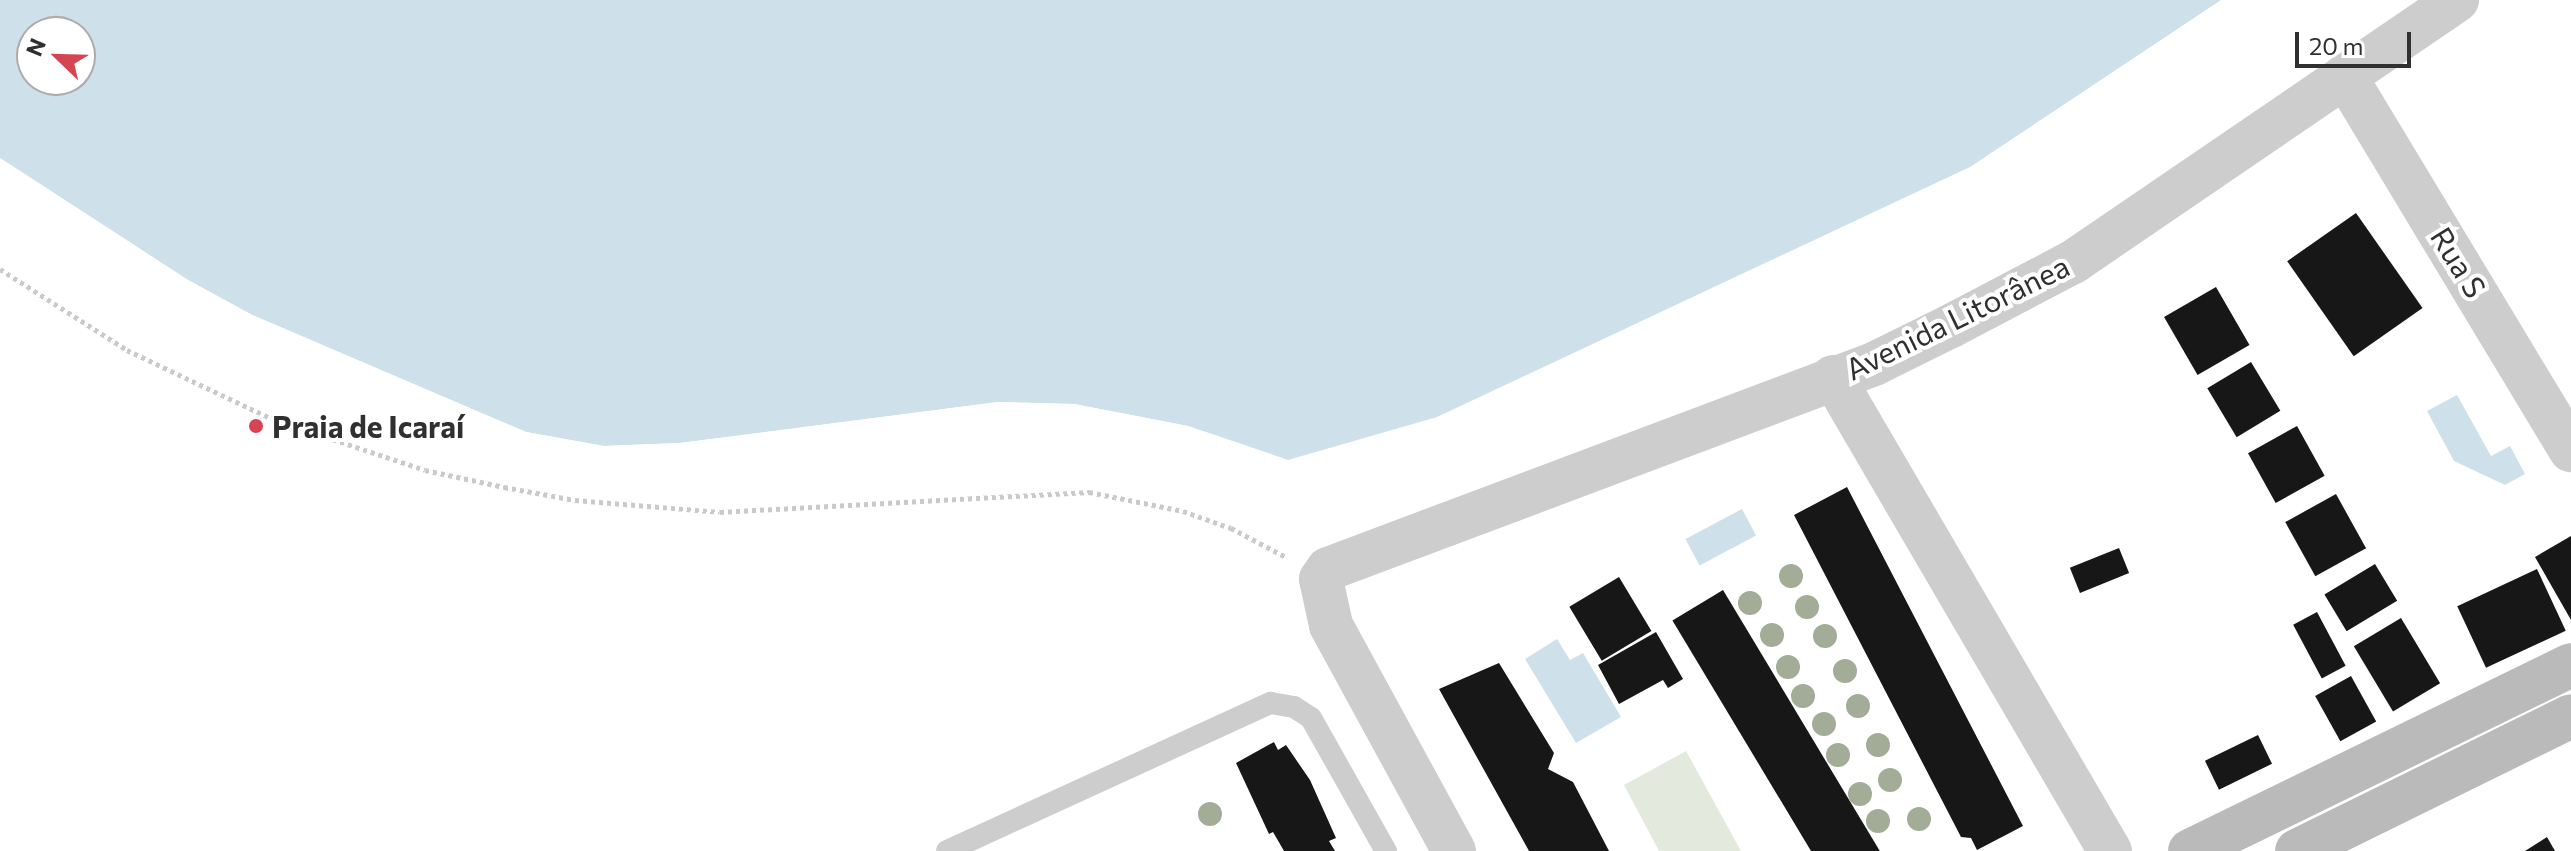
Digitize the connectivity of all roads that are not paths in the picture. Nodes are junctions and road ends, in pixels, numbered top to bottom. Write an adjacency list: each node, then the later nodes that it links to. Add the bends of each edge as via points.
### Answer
1 (2457, 0): 2 (street, Avenida Litorânea)
2 (2345, 76): 3 (street, Avenida Litorânea, via 2073,262 1874,364); 4 (street, Rua S)
3 (1833, 377): 9 (street, Avenida Litorânea, via 1338,562 1321,579 1331,625); 10 (street)
4 (2571, 450)
5 (2571, 665): 11 (main road)
6 (2571, 716): 12 (main road)
7 (947, 851): 8 (lane, via 1271,703 1294,707 1311,718)
8 (1386, 851)
9 (1454, 851)
10 (2110, 851)
11 (2190, 851)
12 (2297, 851)

